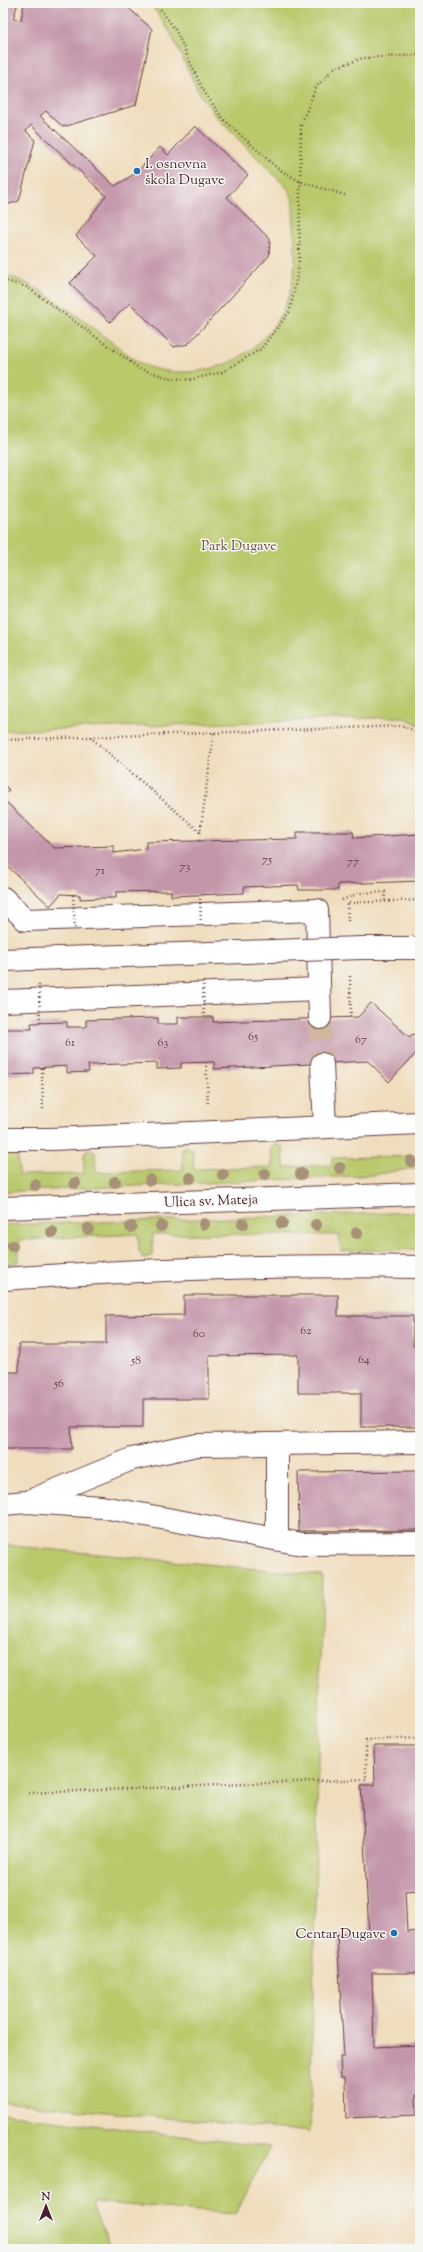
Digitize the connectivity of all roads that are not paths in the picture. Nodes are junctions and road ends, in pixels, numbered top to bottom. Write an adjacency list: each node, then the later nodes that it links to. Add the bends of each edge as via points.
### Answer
1 (3, 898): 4 (street, via 26,920 317,910)
2 (420, 948): 3 (street, bridge)
3 (3, 960)
4 (320, 989): 5 (street); 6 (street)
5 (3, 1001)
6 (320, 1018)
7 (322, 1064): 9 (street)
8 (420, 1122): 9 (street)
9 (325, 1127): 10 (street)
10 (3, 1139)
11 (420, 1194): 12 (street, Ulica sv. Mateja)
12 (3, 1208)
13 (420, 1267): 14 (street, via 121,1270)
14 (3, 1279)
15 (420, 1442): 16 (street)
16 (277, 1444): 17 (street, via 197,1445 132,1459); 19 (street)
17 (27, 1502): 18 (street); 19 (street, via 102,1507)
18 (3, 1504)
19 (277, 1539): 20 (street, via 302,1544)
20 (420, 1543)

